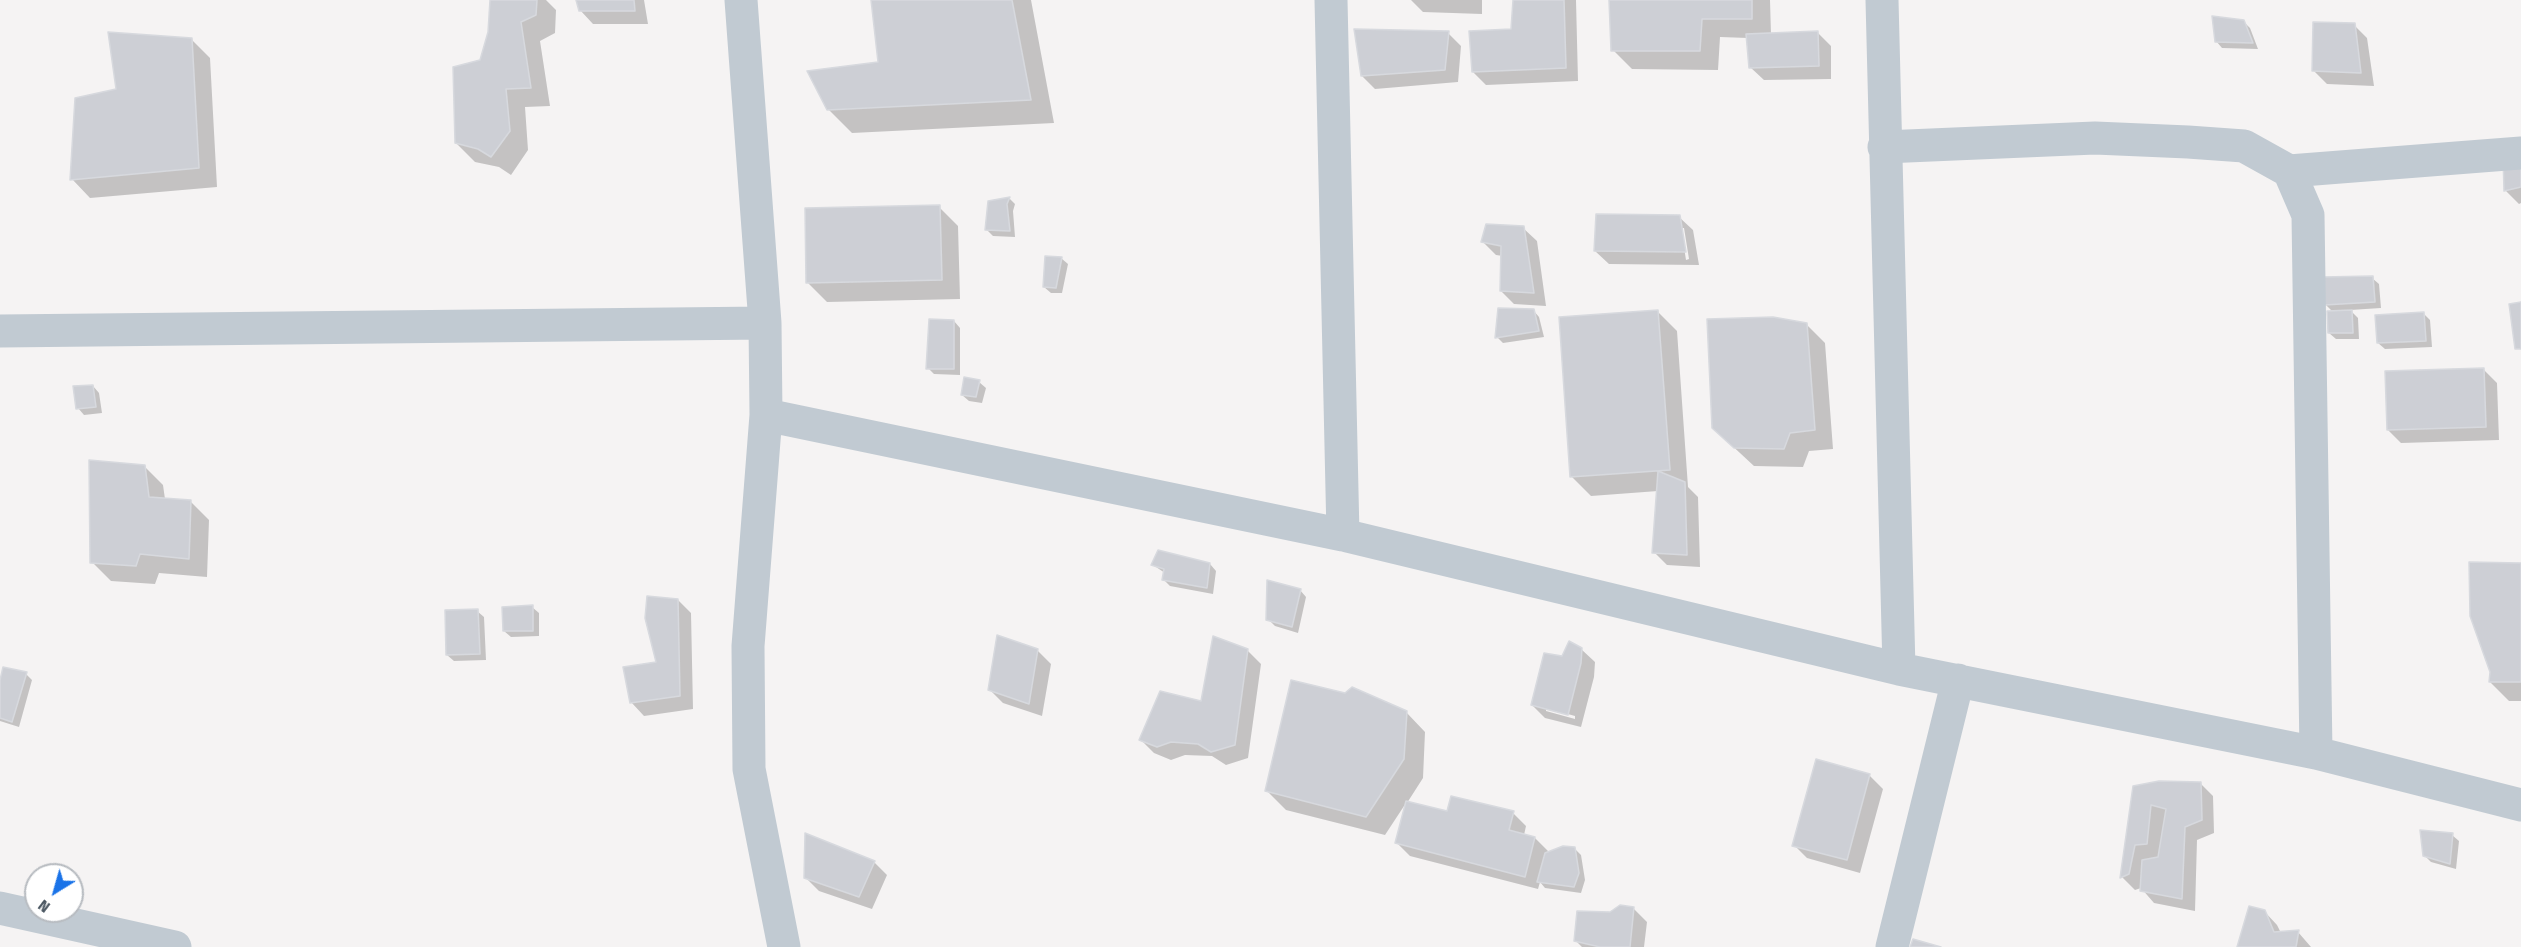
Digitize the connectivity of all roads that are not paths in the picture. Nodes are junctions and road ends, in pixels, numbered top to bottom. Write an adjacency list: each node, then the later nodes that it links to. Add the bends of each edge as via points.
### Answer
1 (741, 0): 7 (street)
2 (1331, 0): 10 (street)
3 (1882, 0): 4 (street)
4 (1884, 147): 6 (street, via 2095,138 2188,142 2244,146); 11 (street)
5 (2521, 153): 6 (street)
6 (2289, 171): 13 (street, via 2308,215 2310,258)
7 (765, 323): 8 (street); 9 (street)
8 (0, 332)
9 (766, 415): 10 (street); 17 (street, via 748,646 749,769)
10 (1343, 535): 11 (street)
11 (1899, 669): 12 (street)
12 (1958, 680): 13 (street); 18 (street)
13 (2316, 753): 14 (street)
14 (2521, 805)
15 (0, 908): 16 (street)
16 (175, 947)
17 (784, 947)
18 (1892, 947)

